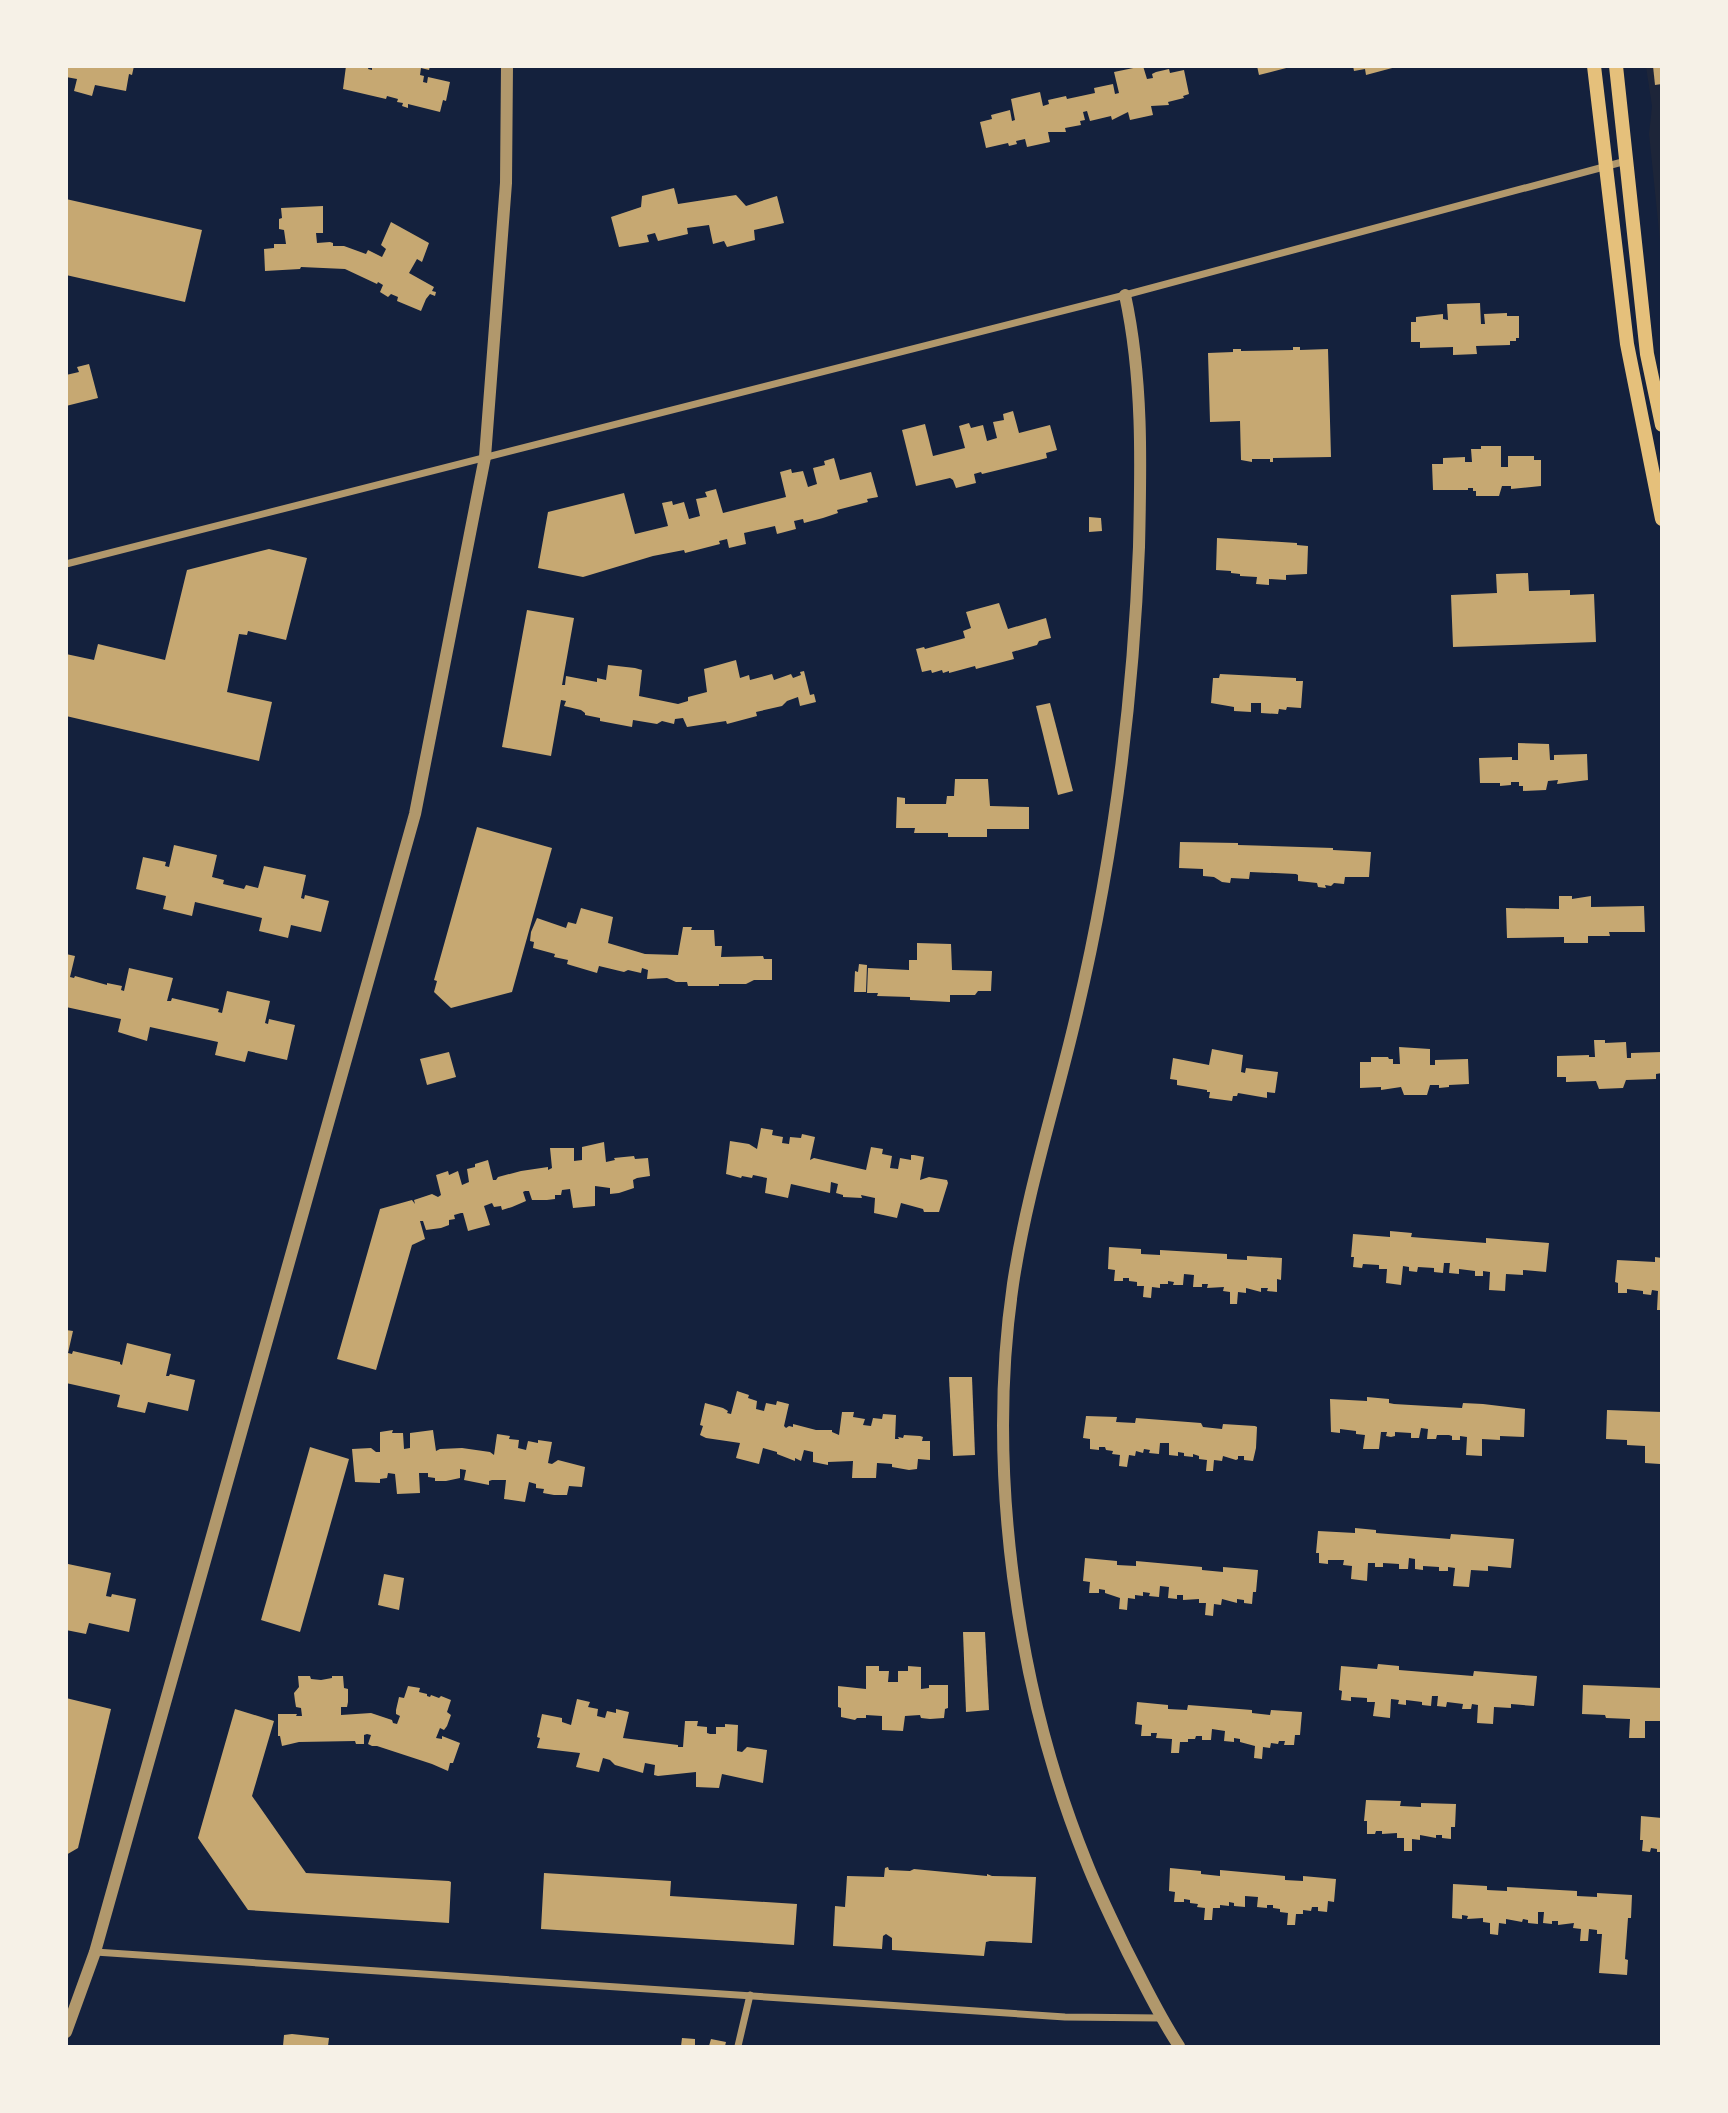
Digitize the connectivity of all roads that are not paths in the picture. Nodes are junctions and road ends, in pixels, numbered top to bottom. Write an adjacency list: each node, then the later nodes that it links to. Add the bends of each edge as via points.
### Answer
1 (507, 66): 8 (street, via 506,183)
2 (1594, 66): 5 (main road)
3 (1616, 66): 4 (main road)
4 (1626, 162): 5 (street); 7 (main road, via 1647,354)
5 (1606, 167): 6 (street); 9 (main road, via 1627,344)
6 (1125, 295): 8 (street); 13 (street, via 1140,432 1132,667 1099,911 1037,1162 1013,1287 1004,1380 1005,1471 1012,1570 1032,1683 1054,1767 1086,1863)
7 (1661, 425)
8 (485, 457): 10 (street); 11 (street, via 415,814)
9 (1661, 519)
10 (66, 564)
11 (95, 1952): 12 (street); 14 (street)
12 (750, 1995): 13 (street, via 1065,2017); 15 (street)
13 (1160, 2018): 16 (street)
14 (66, 2032)
15 (738, 2046)
16 (1179, 2046)

